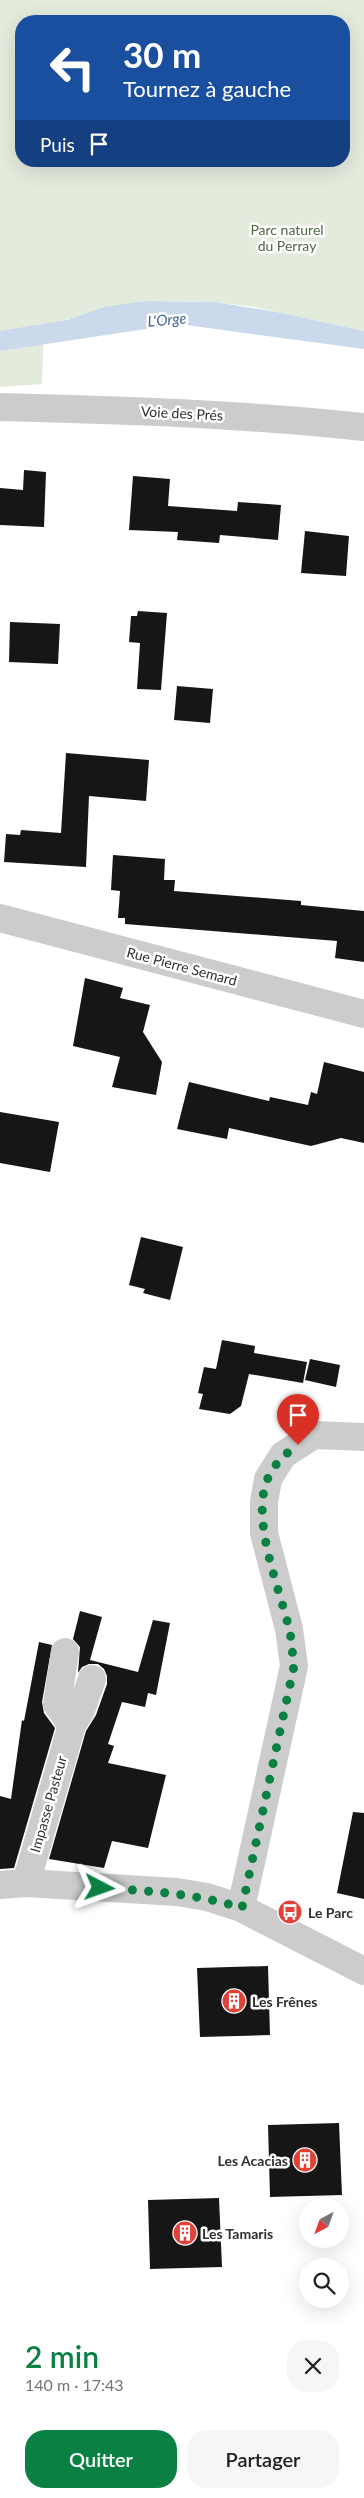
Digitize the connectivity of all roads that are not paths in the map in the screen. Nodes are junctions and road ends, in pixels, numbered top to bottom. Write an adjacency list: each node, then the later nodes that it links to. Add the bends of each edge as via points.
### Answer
1 (0, 408): 2 (street, Voie des Prés, via 192,413)
2 (364, 427)
3 (0, 918): 4 (street, Rue Pierre Semard)
4 (364, 1014)
5 (364, 1437): 10 (street, via 314,1435 283,1455 268,1479 264,1533 289,1629 294,1666)
6 (65, 1652): 8 (street, via 57,1704)
7 (92, 1680): 8 (street, Impasse Pasteur, via 82,1710)
8 (72, 1725): 9 (street, Impasse Pasteur)
9 (13, 1884): 10 (street, via 177,1892)
10 (242, 1908): 11 (street)
11 (364, 1971)

